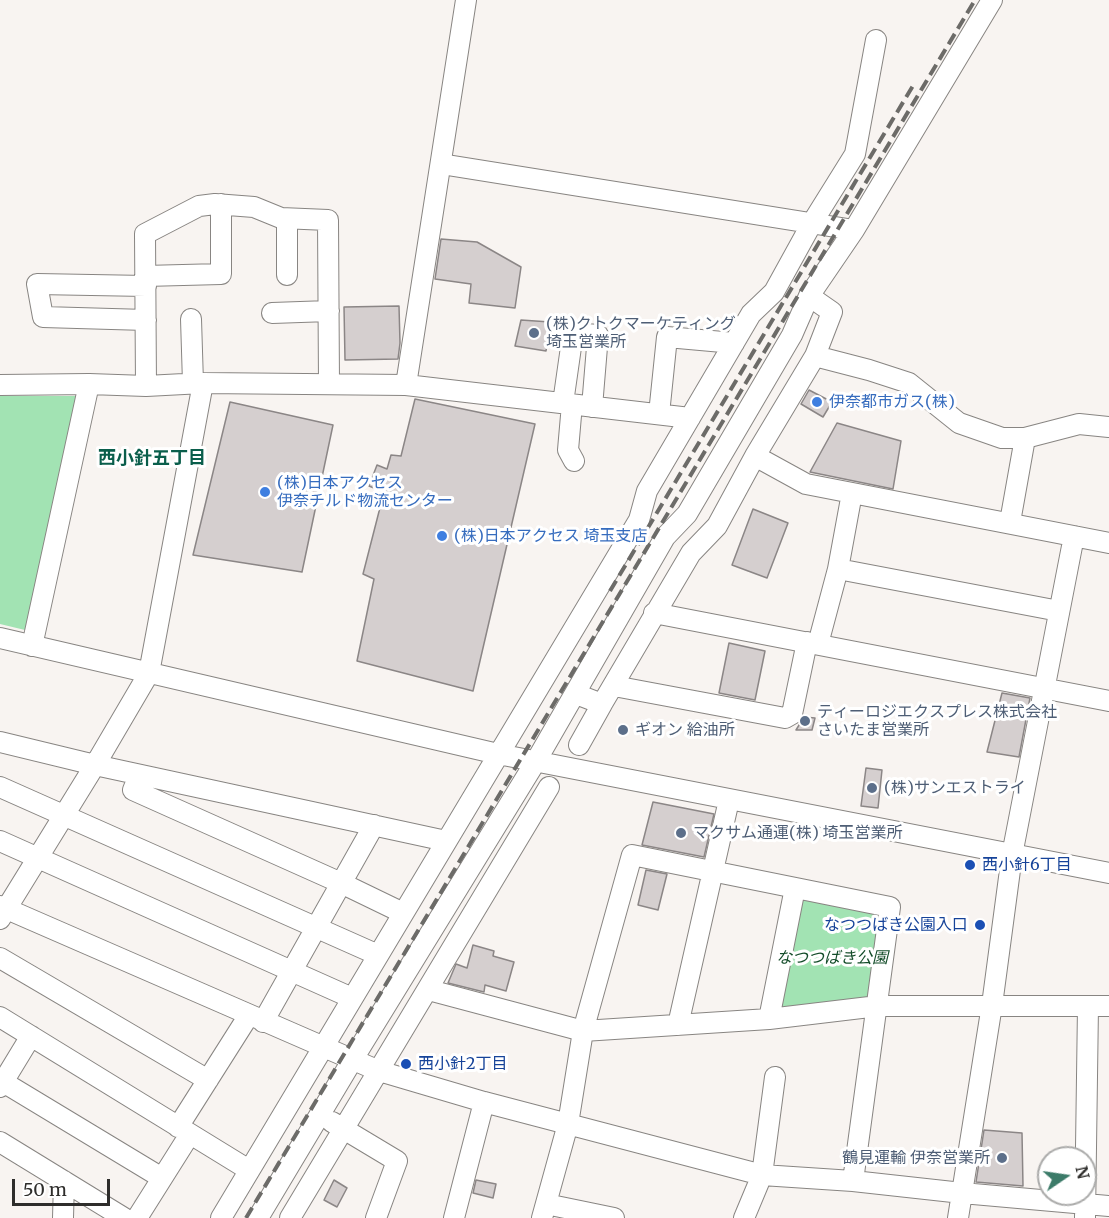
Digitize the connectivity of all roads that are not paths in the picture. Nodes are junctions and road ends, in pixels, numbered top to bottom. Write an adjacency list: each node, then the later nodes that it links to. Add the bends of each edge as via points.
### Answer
1 (466, 0): 4 (street)
2 (992, 0): 8 (street)
3 (876, 40): 7 (street, via 855,154)
4 (441, 164): 7 (street); 22 (street)
5 (221, 204): 6 (street, via 254,207); 10 (street, via 199,206 145,234); 10 (street, via 221,274)
6 (287, 219): 9 (street); 12 (street, via 328,220)
7 (812, 223): 8 (street); 16 (street, via 774,292 751,314)
8 (854, 230): 11 (street)
9 (287, 275)
10 (146, 281): 15 (street); 15 (street, via 37,284 43,317)
11 (809, 296): 17 (street, via 832,312); 45 (street, via 792,335 687,514 665,537)
12 (329, 311): 13 (street); 20 (street)
13 (272, 313)
14 (191, 319): 18 (street)
15 (146, 320): 23 (street)
16 (734, 343): 26 (street, via 667,337); 27 (street)
17 (815, 356): 29 (street, via 909,383 959,423 1002,438); 30 (street)
18 (198, 383): 20 (street); 23 (street); 42 (street)
19 (89, 384): 21 (street); 23 (street); 41 (street)
20 (329, 384): 22 (street)
21 (0, 385)
22 (406, 385): 24 (street)
23 (146, 386)
24 (567, 404): 25 (street); 25 (street, via 573,333 598,335); 31 (street, via 568,450)
25 (592, 406): 26 (street)
26 (659, 414): 27 (street)
27 (690, 418): 50 (street, via 647,491 639,520)
28 (1109, 427): 29 (street, via 1079,424)
29 (1025, 438): 33 (street)
30 (755, 456): 32 (street, via 806,484); 38 (street, via 717,526 691,553)
31 (574, 461)
32 (852, 493): 33 (street); 36 (street)
33 (1010, 522): 34 (street)
34 (1074, 536): 35 (street); 37 (street)
35 (1109, 543)
36 (838, 569): 37 (street); 40 (street)
37 (1059, 611): 44 (street)
38 (654, 613): 40 (street); 43 (street)
39 (0, 638): 41 (street)
40 (813, 643): 43 (street, via 792,714 785,718); 44 (street)
41 (32, 646): 42 (street)
42 (148, 673): 50 (street); 52 (street)
43 (614, 686): 47 (street)
44 (1044, 689): 46 (street); 61 (street)
45 (576, 694): 47 (street); 51 (street)
46 (1109, 701)
47 (602, 704): 49 (street)
48 (0, 742): 52 (street)
49 (579, 744)
50 (498, 754): 51 (street); 60 (street)
51 (536, 760): 56 (street); 75 (street)
52 (95, 765): 53 (street); 57 (street)
53 (139, 775): 58 (street); 65 (street, via 133,790)
54 (0, 786): 57 (street)
55 (549, 787): 73 (street)
56 (729, 800): 61 (street); 63 (street)
57 (64, 815): 62 (street); 69 (street)
58 (374, 825): 60 (street); 65 (street)
59 (0, 841): 62 (street)
60 (446, 841): 68 (street)
61 (1012, 855): 64 (street); 76 (street)
62 (38, 857): 67 (street); 72 (street)
63 (713, 871): 66 (street); 84 (street); 85 (street, via 632,855)
64 (1109, 873)
65 (341, 883): 68 (street); 69 (street)
66 (795, 888): 77 (street, via 890,907); 83 (street)
67 (2, 911): 82 (street)
68 (403, 913): 70 (street)
69 (317, 926): 70 (street); 72 (street)
70 (378, 955): 74 (street)
71 (0, 958): 91 (street)
72 (292, 971): 74 (street); 82 (street)
73 (429, 990): 80 (street); 85 (street)
74 (352, 998): 87 (street)
75 (388, 1002): 80 (street); 88 (street)
76 (992, 1005): 77 (street); 78 (street); 104 (street)
77 (878, 1006): 83 (street); 103 (street)
78 (1088, 1006): 79 (street); 106 (street)
79 (1109, 1006)
80 (414, 1014): 89 (street)
81 (0, 1017): 86 (street)
82 (256, 1018): 87 (street); 91 (street)
83 (769, 1019): 84 (street)
84 (678, 1025): 85 (street)
85 (583, 1031): 95 (street)
86 (32, 1036): 92 (street); 97 (street)
87 (323, 1047): 88 (street); 99 (street)
88 (353, 1059): 89 (street); 94 (street)
89 (379, 1071): 93 (street); 96 (street)
90 (775, 1077): 100 (street)
91 (208, 1080): 97 (street)
92 (2, 1085): 101 (street)
93 (484, 1102): 95 (street); 115 (street)
94 (319, 1115): 96 (street); 112 (street)
95 (568, 1124): 100 (street); 107 (street)
96 (344, 1128): 113 (street); 114 (street, via 397,1161)
97 (184, 1130): 99 (street); 101 (street)
98 (0, 1142): 102 (street)
99 (249, 1170): 111 (street)
100 (762, 1175): 103 (street); 117 (street)
101 (162, 1178): 110 (street)
102 (64, 1181): 108 (street); 109 (street)
103 (853, 1181): 104 (street)
104 (962, 1193): 106 (street); 118 (street)
105 (1109, 1206): 106 (street)
106 (1085, 1210)
107 (544, 1211): 116 (street)
108 (63, 1218)
109 (124, 1218)
110 (137, 1218)
111 (221, 1218)
112 (258, 1218)
113 (290, 1218)
114 (376, 1218)
115 (454, 1218)
116 (614, 1218)
117 (744, 1218)
118 (958, 1218)

